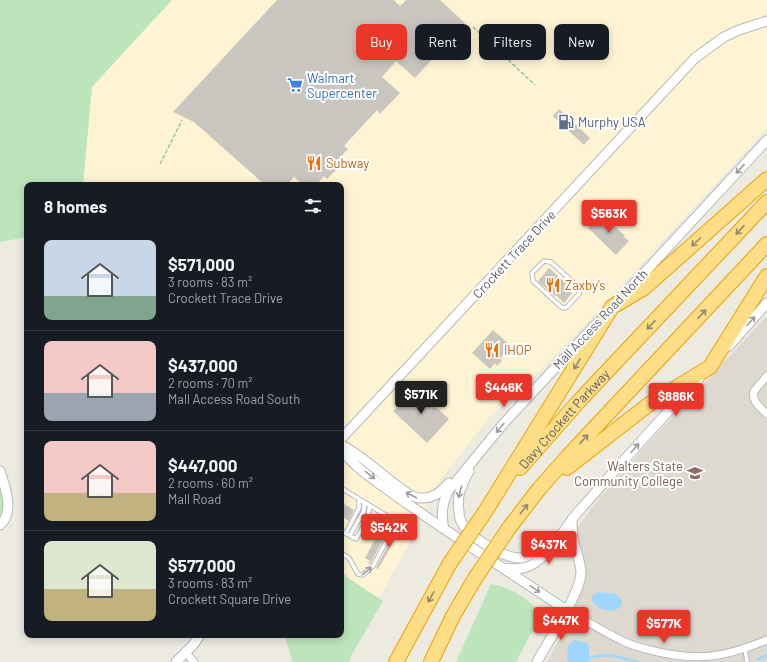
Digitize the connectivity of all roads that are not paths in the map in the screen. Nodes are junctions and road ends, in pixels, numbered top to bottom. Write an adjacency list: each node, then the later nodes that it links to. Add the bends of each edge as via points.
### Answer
1 (767, 21): 14 (street, Crockett Trace Drive, via 728,35 696,58)
2 (767, 140): 10 (street, Mall Access Road North, one-way to 10)
3 (767, 179): 10 (highway, one-way to 10, via 644,288)
4 (767, 202): 24 (highway, Davy Crockett Parkway, one-way to 24, via 579,401)
5 (767, 244): 20 (highway, one-way to 5, via 598,424)
6 (767, 276): 11 (highway)
7 (580, 290): 7 (lane, via 551,262 544,261 532,273 533,281 563,308 573,301); 8 (lane)
8 (581, 296)
9 (767, 304): 11 (street, one-way to 9)
10 (612, 307): 17 (street, Mall Access Road North, one-way to 17); 24 (highway, one-way to 24)
11 (710, 367): 20 (highway, via 648,405); 25 (street, one-way to 11)
12 (767, 376): 13 (street, via 753,393 757,404)
13 (767, 414)
14 (344, 436)
15 (344, 446): 17 (street, one-way to 15, via 439,493 418,498)
16 (344, 454): 27 (street, one-way to 27, via 385,488)
17 (475, 457): 25 (street, one-way to 25, via 458,496 460,518 468,530 501,554 522,558 537,552); 27 (street, Mall Access Road North, via 446,495 442,514)
18 (0, 471): 26 (street, via 8,497 8,507)
19 (344, 490): 21 (lane)
20 (540, 490): 40 (highway, one-way to 20, bridge, via 474,580 509,528)
21 (359, 500): 22 (lane); 28 (lane, via 359,508)
22 (364, 503): 23 (lane); 29 (lane, via 364,511)
23 (369, 506): 29 (lane, via 368,518 356,539); 30 (lane, one-way to 23, via 349,558 358,574 363,575 373,566 394,527 392,519)
24 (484, 512): 39 (highway, Davy Crockett Parkway, one-way to 39, bridge, via 450,563)
25 (572, 519): 31 (street, via 555,545 540,560 521,569); 32 (street, via 581,573 578,586)
26 (0, 525)
27 (444, 529): 31 (street)
28 (346, 533): 29 (lane)
29 (350, 535)
30 (344, 555)
31 (503, 568): 32 (street, one-way to 32)
32 (566, 610): 35 (street, via 625,642 671,655 694,658); 41 (street)
33 (198, 638): 36 (street)
34 (767, 640): 35 (street)
35 (744, 649): 42 (lane)
36 (186, 653): 37 (street); 38 (street)
37 (176, 662)
38 (194, 662)
39 (396, 662)
40 (431, 662)
41 (536, 662)
42 (747, 662)

